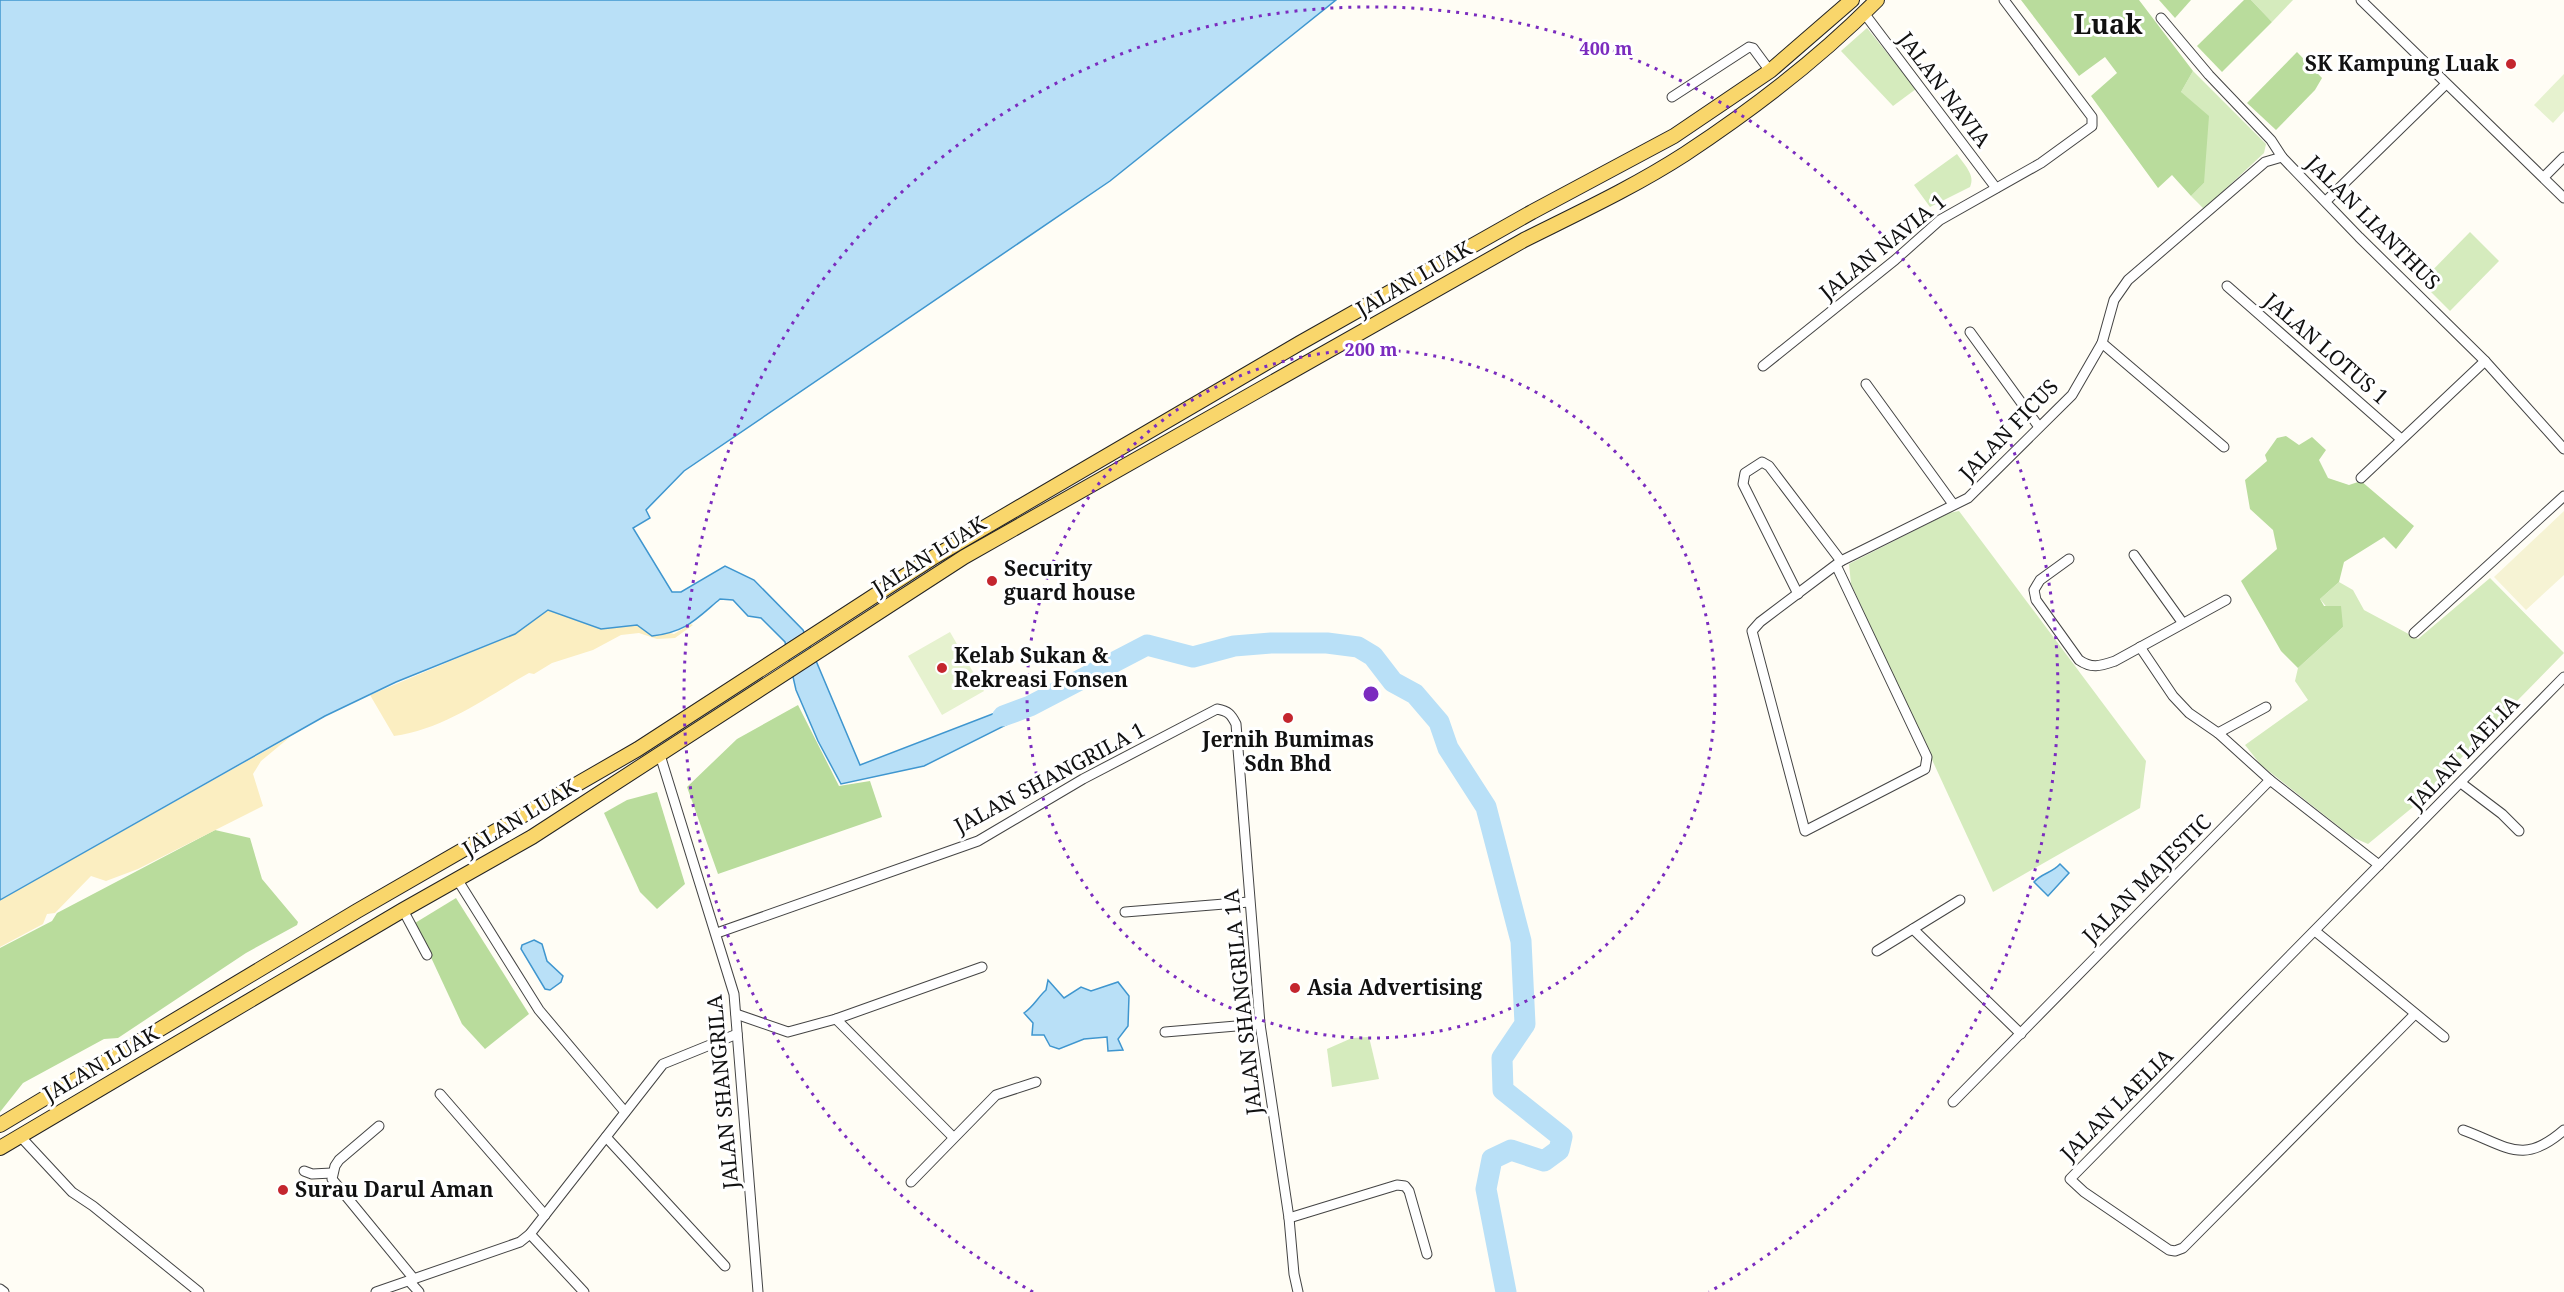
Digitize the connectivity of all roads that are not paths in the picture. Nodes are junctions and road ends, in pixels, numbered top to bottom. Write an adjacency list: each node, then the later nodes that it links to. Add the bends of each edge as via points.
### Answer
1 (1852, 0): 7 (main road, JALAN LUAK)
2 (1877, 0): 5 (main road, JALAN LUAK)
3 (2004, 0): 13 (street, JALAN NAVIA 1, via 2092,117 2092,126 2042,163)
4 (2361, 0): 8 (street)
5 (1864, 13): 13 (street, JALAN NAVIA); 14 (main road, JALAN LUAK, via 1778,88 1684,154)
6 (2161, 18): 10 (street, JALAN LIANTHUS)
7 (1770, 71): 9 (street, via 1749,47); 17 (main road, JALAN LUAK, via 1674,136)
8 (2446, 84): 12 (street); 16 (street)
9 (1672, 97)
10 (2282, 157): 16 (street, JALAN LIANTHUS); 22 (street, JALAN FICUS, via 2265,162 2128,280 2114,300)
11 (2564, 157): 12 (street)
12 (2544, 177): 15 (street)
13 (1996, 188): 24 (street, JALAN NAVIA 1, via 1940,220)
14 (1610, 196): 17 (main road, via 1549,223 1538,221); 18 (main road, JALAN LUAK)
15 (2564, 198)
16 (2326, 201): 23 (street, JALAN LIANTHUS)
17 (1532, 212): 19 (main road, JALAN LUAK)
18 (1524, 240): 19 (main road, via 1514,232); 45 (main road, JALAN LUAK, via 964,557)
19 (1446, 260): 73 (main road, JALAN LUAK, via 984,528 638,749 357,911)
20 (2227, 286): 27 (street, JALAN LOTUS 1)
21 (1970, 332): 26 (street)
22 (2102, 343): 26 (street, JALAN FICUS, via 2072,395); 28 (street)
23 (2485, 361): 27 (street); 29 (street, JALAN LIANTHUS)
24 (1763, 366)
25 (1866, 384): 32 (street)
26 (2039, 427): 32 (street, JALAN FICUS, via 1968,498)
27 (2401, 439): 30 (street)
28 (2224, 447)
29 (2564, 449)
30 (2361, 478)
31 (2564, 496): 39 (street)
32 (1953, 504): 35 (street, JALAN FICUS)
33 (2134, 555): 38 (street)
34 (2069, 559): 40 (street, via 2040,580 2034,590 2036,600 2079,660 2096,667)
35 (1838, 562): 36 (street, JALAN FICUS); 36 (street, via 1769,466 1762,462 1745,473 1743,484); 36 (street, JALAN FICUS, via 1927,763 1925,769 1805,831 1752,632)
36 (1798, 594)
37 (2226, 600): 38 (street)
38 (2182, 622): 40 (street)
39 (2414, 633)
40 (2140, 647): 44 (street, via 2173,696)
41 (2564, 677): 47 (street, JALAN LAELIA)
42 (2266, 707): 44 (street)
43 (1226, 711): 52 (street, JALAN SHANGRILA 1A, via 1236,724); 57 (street, JALAN SHANGRILA 1, via 1217,709 1083,779 978,841)
44 (2218, 733): 46 (street)
45 (660, 755): 50 (main road, JALAN LUAK, via 532,837); 57 (street, JALAN SHANGRILA)
46 (2270, 780): 49 (street); 67 (street, JALAN MAJESTIC)
47 (2461, 783): 48 (street); 49 (street, JALAN LAELIA)
48 (2519, 831)
49 (2379, 865): 56 (street, JALAN LAELIA)
50 (457, 879): 53 (main road, JALAN LUAK); 72 (street, via 539,1010)
51 (1960, 900): 55 (street)
52 (1249, 903): 54 (street); 64 (street, JALAN SHANGRILA 1A)
53 (403, 910): 59 (street); 77 (main road, JALAN LUAK)
54 (1125, 912)
55 (1913, 928): 58 (street); 67 (street)
56 (2315, 932): 62 (street); 62 (street, JALAN LAELIA, via 2070,1179 2169,1250 2183,1248)
57 (717, 933): 61 (street, JALAN SHANGRILA)
58 (1877, 951)
59 (427, 955)
60 (982, 967): 63 (street)
61 (736, 1014): 63 (street, via 788,1032); 66 (street, JALAN SHANGRILA)
62 (2415, 1014): 68 (street)
63 (836, 1019): 79 (street)
64 (1260, 1024): 65 (street); 85 (street, JALAN SHANGRILA 1A)
65 (1165, 1032)
66 (737, 1034): 72 (street, via 663,1064); 96 (street, JALAN SHANGRILA)
67 (2021, 1034): 71 (street, JALAN MAJESTIC)
68 (2444, 1037)
69 (1036, 1082): 79 (street, via 996,1095)
70 (440, 1094): 84 (street)
71 (1953, 1102)
72 (625, 1112): 78 (street)
73 (0, 1125)
74 (379, 1126): 82 (street, via 339,1160)
75 (2463, 1130): 76 (street, via 2520,1151 2534,1151)
76 (2564, 1130)
77 (19, 1135): 80 (main road, JALAN LUAK); 92 (street, via 72,1192)
78 (606, 1137): 84 (street); 88 (street)
79 (953, 1137): 83 (street)
80 (0, 1148)
81 (304, 1172): 82 (street)
82 (332, 1173): 89 (street, via 336,1186)
83 (911, 1182)
84 (545, 1215): 86 (street)
85 (1289, 1218): 87 (street, via 1397,1185 1405,1186); 97 (street, JALAN SHANGRILA 1A)
86 (530, 1234): 89 (street, via 520,1242); 95 (street)
87 (1427, 1254)
88 (725, 1266)
89 (411, 1280): 93 (street); 94 (street)
90 (0, 1289): 91 (street)
91 (4, 1292)
92 (199, 1292)
93 (376, 1292)
94 (419, 1292)
95 (584, 1292)
96 (758, 1292)
97 (1298, 1292)

